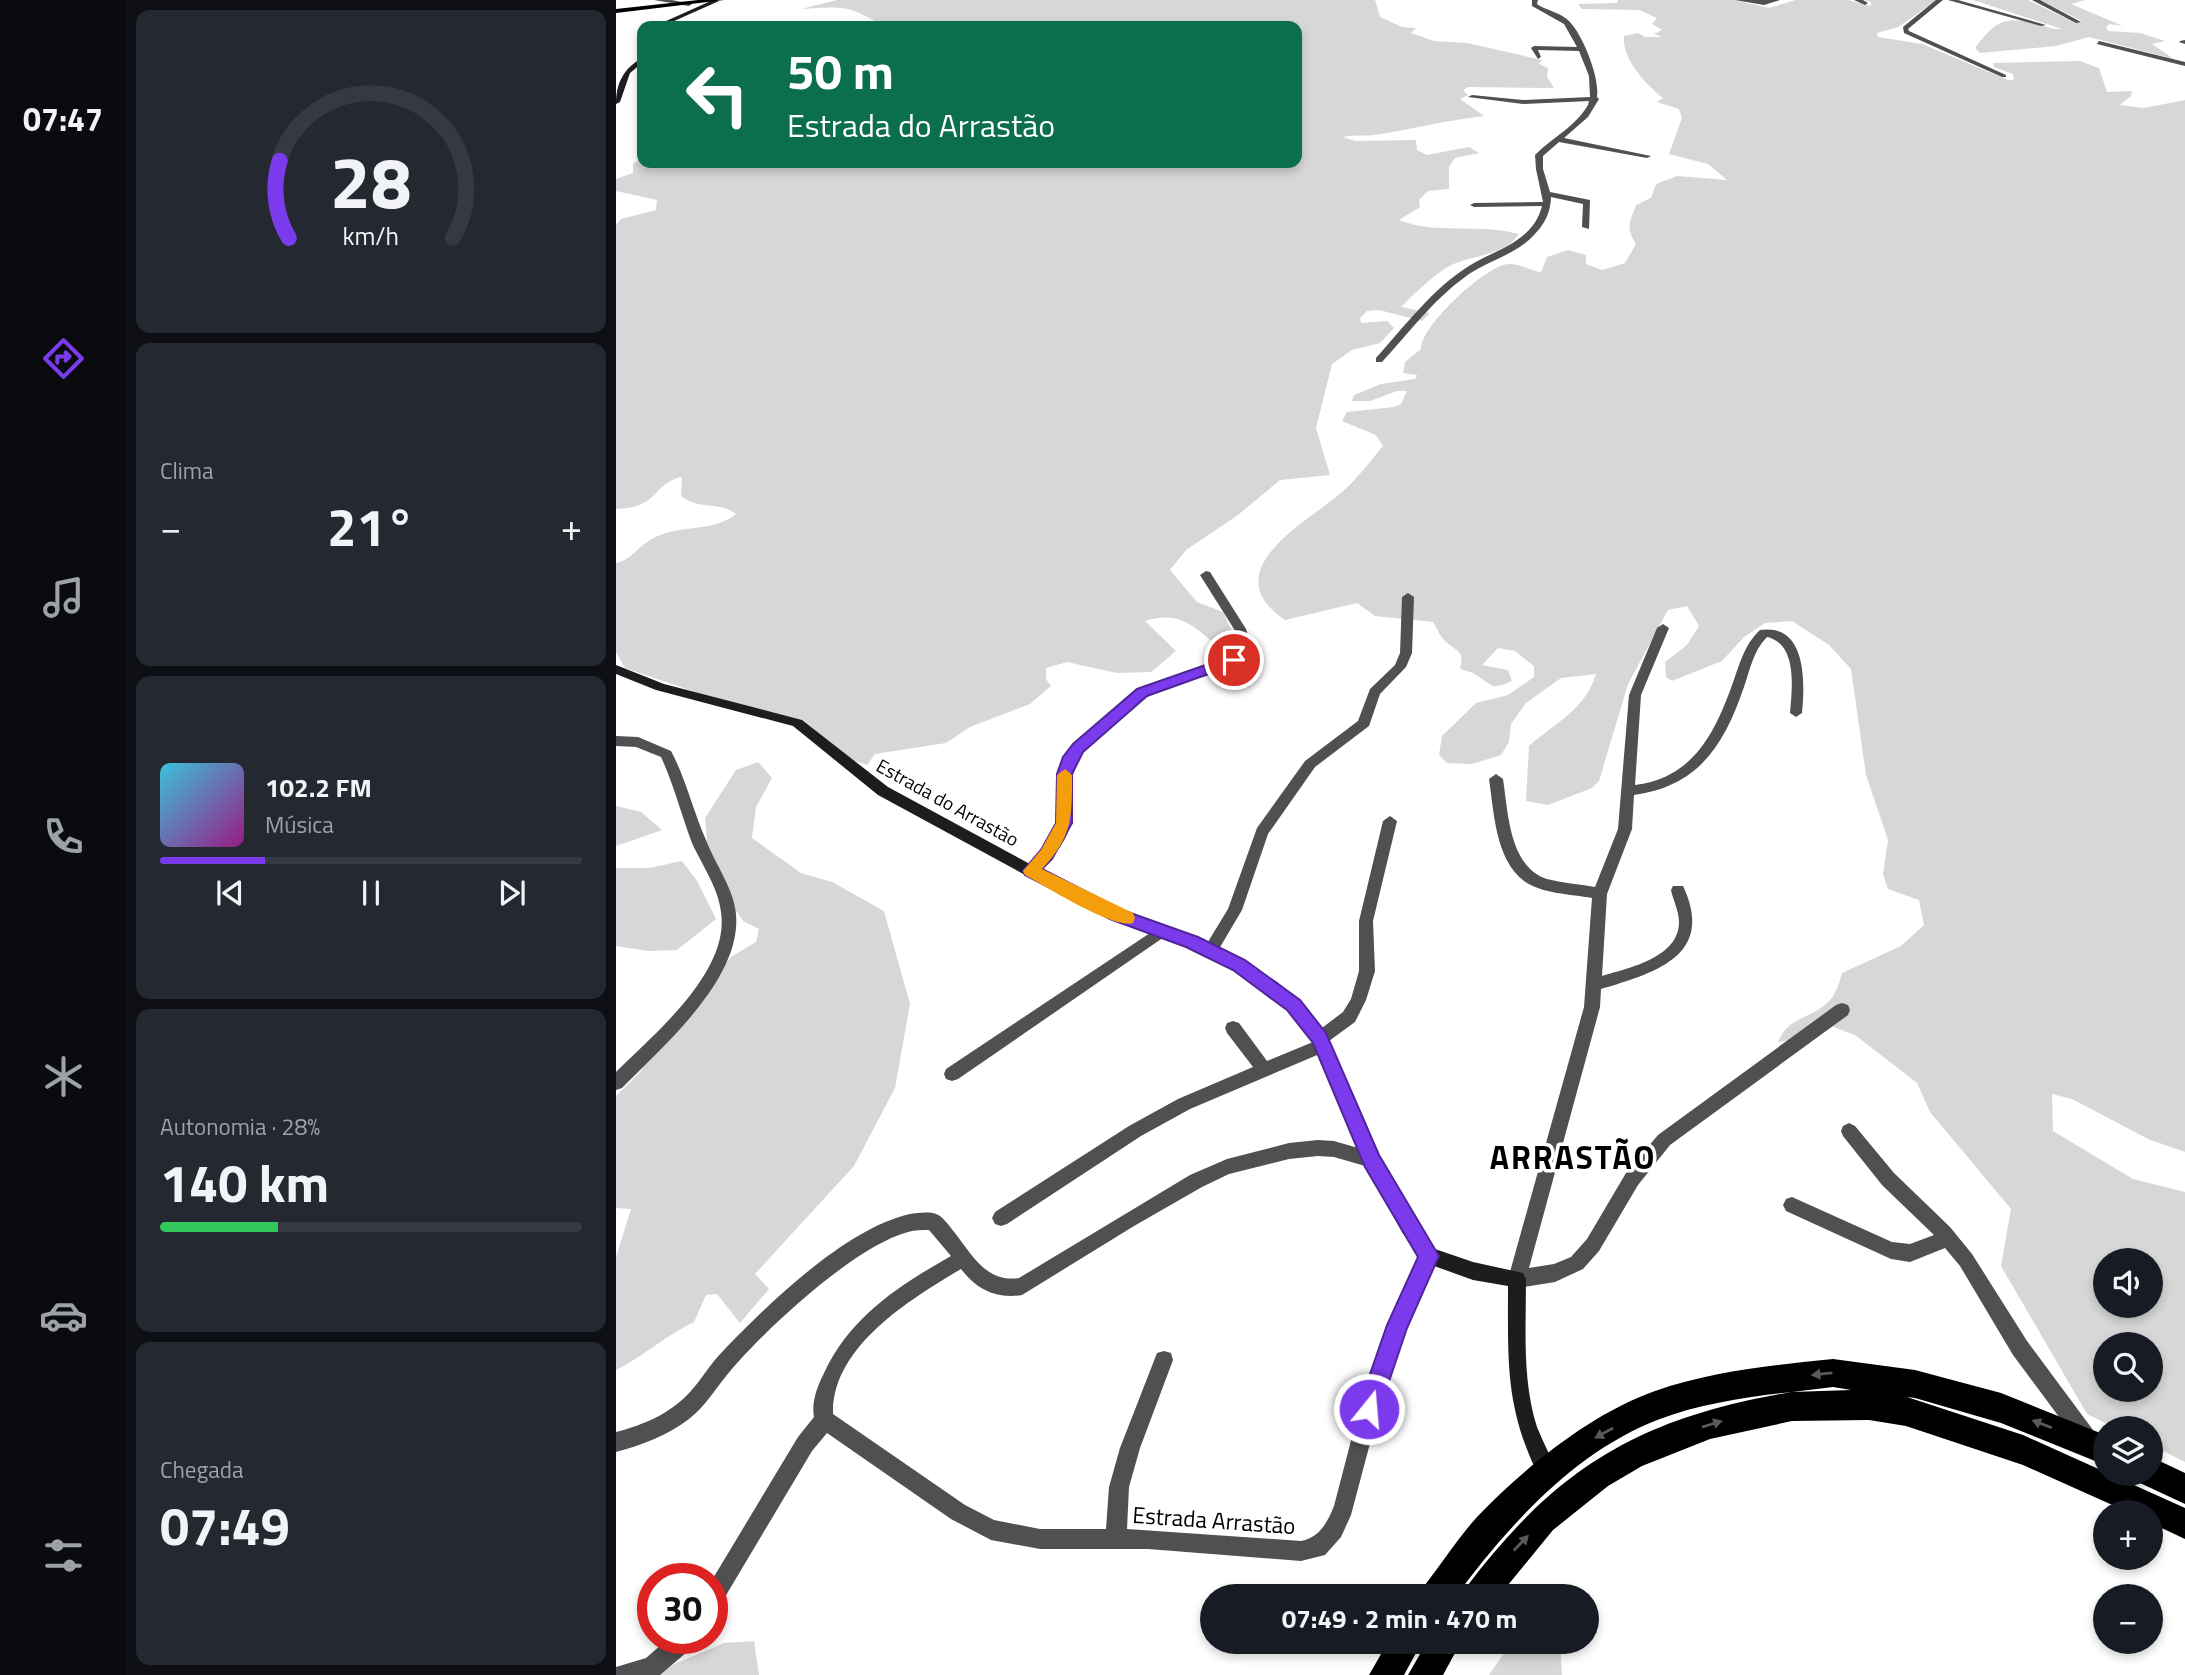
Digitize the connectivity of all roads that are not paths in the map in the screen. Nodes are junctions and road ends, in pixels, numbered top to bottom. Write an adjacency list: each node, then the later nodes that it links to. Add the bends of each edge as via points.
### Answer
1 (657, 0): 13 (street)
2 (718, 0): 13 (main road); 15 (street)
3 (1535, 0): 19 (street, via 1538,9 1566,21)
4 (1738, 0): 10 (street)
5 (1777, 0): 10 (street)
6 (1857, 0): 12 (street)
7 (1940, 0): 23 (street, via 1905,28 1906,32)
8 (1951, 0): 11 (street)
9 (2035, 0): 16 (street)
10 (1762, 1)
11 (1965, 1): 17 (street)
12 (1865, 3)
13 (689, 4): 14 (main road)
14 (616, 11)
15 (670, 21)
16 (2078, 22)
17 (2043, 25)
18 (2099, 43): 22 (street)
19 (1581, 49): 20 (street, via 1534,48); 25 (street, via 1595,82)
20 (1538, 58)
21 (637, 64): 26 (street, via 627,72)
22 (2185, 64)
23 (2004, 76)
24 (1472, 97): 25 (street, via 1523,102)
25 (1595, 99): 27 (street, via 1586,118)
26 (616, 102)
27 (1556, 139): 28 (street); 29 (street, via 1537,163)
28 (1647, 156)
29 (1548, 194): 30 (street); 32 (street, via 1587,202)
30 (1547, 204): 31 (street); 33 (street, via 1538,229 1518,246 1463,274)
31 (1474, 205)
32 (1586, 226)
33 (1380, 360)
34 (1206, 575): 43 (street, via 1240,629 1246,648 1242,655 1142,693 1078,748 1065,774 1064,823)
35 (1408, 597): 47 (street, via 1406,653 1400,667 1374,692 1364,723 1310,764 1262,832 1235,910)
36 (1664, 628): 41 (street, via 1635,695)
37 (616, 669): 43 (street, Estrada do Arrastão, via 660,687 796,723 883,791)
38 (1796, 713): 41 (street, via 1800,676 1789,647 1782,638 1764,634 1697,765 1669,785)
39 (616, 741): 54 (street, via 638,742 666,754 729,912 729,937 716,970 679,1018)
40 (1496, 779): 45 (street, via 1514,860 1538,882)
41 (1629, 791): 45 (street, via 1625,829)
42 (1390, 821): 51 (street, via 1367,921 1367,971 1358,1000 1343,1023)
43 (1031, 871): 46 (street, Estrada do Arrastão, via 1093,904)
44 (1678, 890): 48 (street, via 1686,925 1678,945 1657,964)
45 (1600, 894): 48 (street)
46 (1162, 930): 47 (street, Estrada do Arrastão); 53 (street)
47 (1211, 950): 51 (street, Estrada do Arrastão, via 1272,987)
48 (1594, 985): 62 (street, via 1592,1007)
49 (1842, 1010): 62 (street, via 1664,1140 1632,1179 1577,1263 1555,1273)
50 (1233, 1028): 52 (street)
51 (1322, 1042): 52 (street); 56 (street, Estrada do Arrastão)
52 (1264, 1070): 58 (street, via 1135,1131)
53 (952, 1074)
54 (616, 1083)
55 (1849, 1131): 59 (street, via 1888,1179)
56 (1372, 1160): 60 (street, Estrada do Arrastão); 61 (street, via 1318,1148 1227,1167 1012,1289 988,1284)
57 (1792, 1205): 59 (street, via 1891,1250 1910,1253)
58 (1001, 1218)
59 (1948, 1238): 65 (street, via 2020,1348)
60 (1429, 1256): 62 (street); 72 (street, Estrada Arrastão, via 1376,1383 1344,1507 1327,1542 1301,1551)
61 (964, 1258): 64 (street, via 893,1301 858,1332 840,1356 828,1386 822,1408); 66 (street, via 933,1221 919,1219 895,1226 797,1291 727,1359 692,1404 648,1433)
62 (1517, 1279): 68 (street, via 1519,1395 1524,1425)
63 (1164, 1360): 72 (street, via 1119,1487)
64 (825, 1420): 72 (street, Estrada Arrastão, via 991,1530 1040,1539); 73 (street, via 805,1444)
65 (2093, 1441)
66 (616, 1442)
67 (2093, 1444): 68 (highway, one-way to 68, via 2001,1408 1915,1384 1833,1373 1757,1381 1656,1405 1596,1437)
68 (1547, 1472): 74 (highway, via 1487,1529)
69 (2163, 1478): 70 (highway)
70 (2185, 1489)
71 (2185, 1524): 75 (highway, one-way to 71, via 1515,1549 1567,1497 1626,1458 1712,1423 1803,1405 1869,1405 1934,1419 2027,1450)
72 (1116, 1539)
73 (728, 1573)
74 (1445, 1584)
75 (1488, 1584)
76 (667, 1654): 79 (street, via 652,1667)
77 (1398, 1654): 80 (highway)
78 (1437, 1654): 81 (highway)
79 (622, 1675)
80 (1385, 1675)
81 (1424, 1675)

